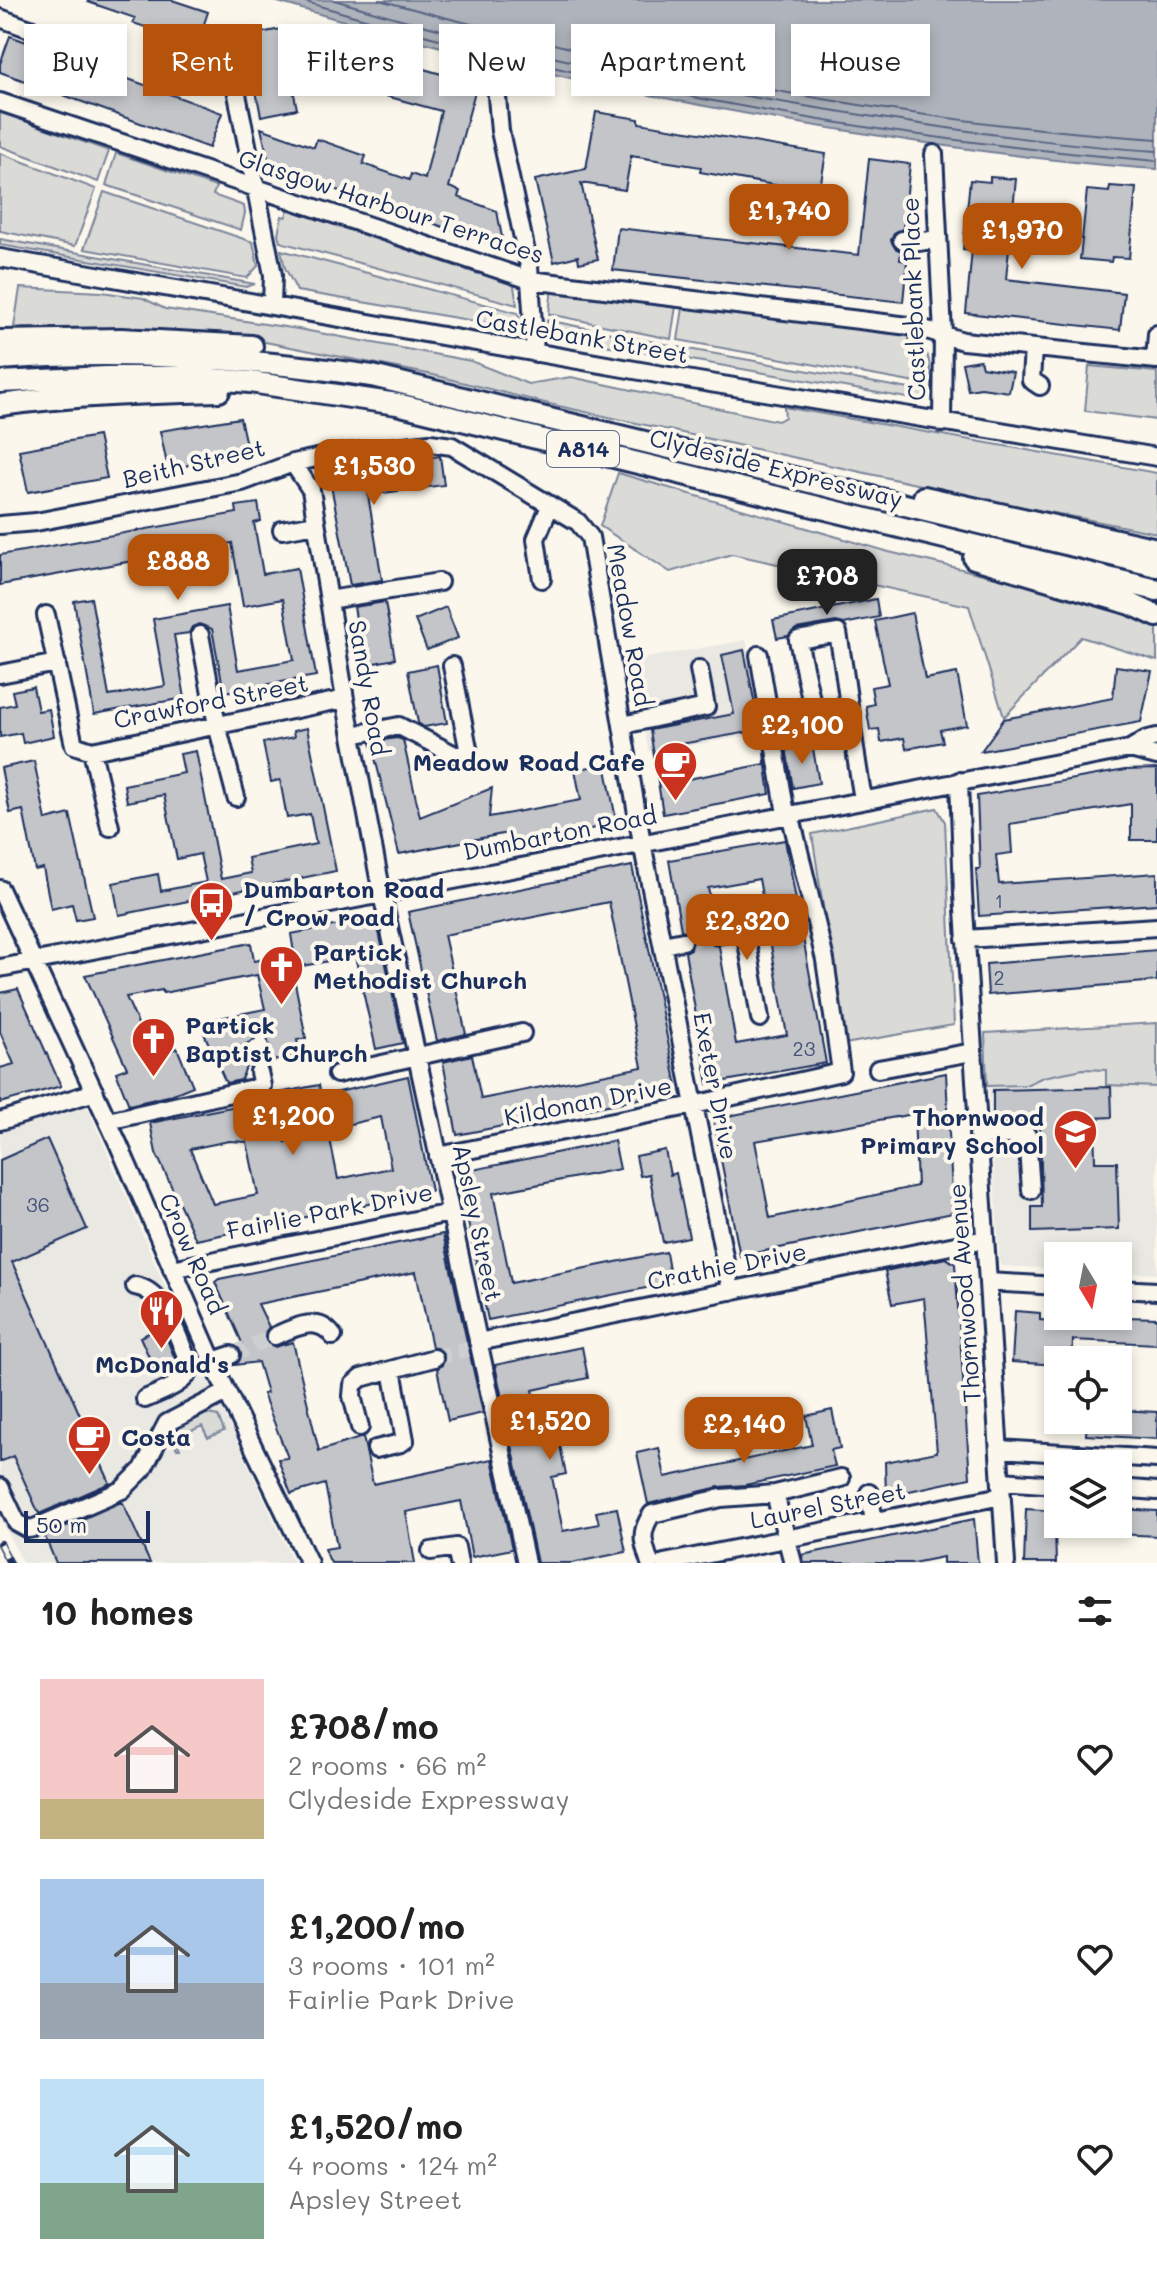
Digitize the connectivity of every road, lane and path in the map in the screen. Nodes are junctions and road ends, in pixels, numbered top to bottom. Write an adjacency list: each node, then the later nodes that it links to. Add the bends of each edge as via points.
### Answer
1 (0, 18): 2 (street)
2 (24, 27)
3 (237, 96): 7 (street)
4 (497, 96): 11 (street)
5 (0, 102): 7 (street, Glasgow Harbour Terraces)
6 (934, 154): 8 (street, Castlebank Place)
7 (255, 189): 11 (street, Glasgow Harbour Terraces); 12 (street, via 273,275)
8 (937, 239): 9 (street); 13 (street, Castlebank Place)
9 (902, 240)
10 (0, 258): 12 (street, Castlebank Street)
11 (530, 280): 13 (street, Glasgow Harbour Terraces, via 811,312); 17 (street)
12 (272, 305): 17 (street, Castlebank Street)
13 (943, 334): 16 (street, Glasgow Harbour Terraces); 25 (street, Castlebank Place)
14 (1157, 334): 19 (street)
15 (0, 341): 20 (main road, via 121,339 256,347 342,361)
16 (1033, 348): 19 (street, Glasgow Harbour Terraces); 22 (street, via 1031,380)
17 (535, 353): 25 (street, Castlebank Street)
18 (0, 359): 20 (main road, Clydeside Expressway / A814, via 181,355)
19 (1156, 360)
20 (372, 376): 30 (main road, Clydeside Expressway / A814)
21 (0, 382): 23 (main road, Clydeside Expressway / A814, via 188,377)
22 (1040, 386)
23 (307, 390): 24 (main road, via 134,393); 29 (main road, Clydeside Expressway / A814, via 397,404)
24 (0, 405)
25 (942, 423): 27 (street, Castlebank Street)
26 (399, 446): 28 (street, Beith Street); 31 (street, Meadow Road, via 452,446)
27 (1157, 457)
28 (293, 463): 32 (street, Sandy Road, via 311,490); 33 (street, Beith Street, via 242,482)
29 (751, 490): 39 (main road, Clydeside Expressway / A814); 42 (main road, via 815,516 1079,588)
30 (864, 495): 35 (main road, via 931,497); 36 (main road, Clydeside Expressway / A814)
31 (550, 506): 37 (street, via 536,539); 52 (street, Meadow Road, via 578,522 590,537)
32 (316, 524): 34 (street); 40 (street, Sandy Road)
33 (0, 525)
34 (282, 530)
35 (1157, 549)
36 (1157, 566)
37 (542, 579)
38 (439, 582): 40 (street)
39 (1157, 590)
40 (329, 600): 49 (street, Sandy Road)
41 (46, 615): 45 (street)
42 (1157, 616)
43 (200, 635): 51 (street)
44 (759, 655): 61 (street)
45 (57, 663): 48 (street); 56 (street, via 74,745)
46 (452, 666): 53 (street, via 469,753 455,755 399,726)
47 (699, 669): 52 (street, via 706,707)
48 (0, 674)
49 (345, 699): 51 (street, Crawford Street); 53 (street, Sandy Road)
50 (815, 718): 60 (street, via 798,640 838,633)
51 (217, 725): 56 (street, Crawford Street); 59 (street)
52 (623, 725): 63 (street, Meadow Road)
53 (352, 735): 65 (street, Sandy Road)
54 (1157, 737): 55 (street, Dumbarton Road)
55 (1130, 749): 57 (street, Dumbarton Road); 58 (street, Dumbarton Road)
56 (89, 750): 62 (street)
57 (1157, 756)
58 (959, 781): 60 (street, Dumbarton Road); 68 (street, Thornwood Avenue)
59 (236, 797)
60 (863, 799): 61 (street, Dumbarton Road)
61 (788, 814): 63 (street, Dumbarton Road); 81 (street, Kildonan Drive, via 825,960 841,1072)
62 (110, 827)
63 (642, 843): 65 (street, Dumbarton Road); 70 (street, Exeter Drive)
64 (0, 889): 71 (street, Crow Road)
65 (382, 894): 71 (street, Dumbarton Road); 76 (street, Apsley Street)
66 (1157, 927): 68 (street)
67 (717, 935): 73 (street, via 745,930)
68 (965, 939): 75 (street, Thornwood Avenue)
69 (683, 941): 70 (street)
70 (663, 945): 81 (street, Exeter Drive)
71 (36, 962): 72 (street, Dumbarton Road); 80 (street, Crow Road)
72 (0, 968)
73 (760, 1018)
74 (522, 1033): 76 (street)
75 (973, 1052): 77 (street); 84 (street, Thornwood Avenue)
76 (417, 1057): 79 (street); 85 (street, Apsley Street)
77 (878, 1069)
78 (259, 1072): 83 (street, via 262,1086)
79 (337, 1074)
80 (95, 1092): 82 (street); 83 (street, Crow Road)
81 (694, 1105): 85 (street, Kildonan Drive); 94 (street, Exeter Drive)
82 (0, 1121)
83 (108, 1121): 89 (street, Crow Road)
84 (978, 1135): 86 (street, via 1027,1135); 88 (street, Thornwood Avenue)
85 (438, 1156): 87 (street, Apsley Street)
86 (1031, 1190)
87 (450, 1213): 89 (street, Fairlie Park Drive); 98 (street, Apsley Street)
88 (985, 1239): 90 (street, Thornwood Avenue); 94 (street, Crathie Drive)
89 (172, 1269): 101 (street, Crow Road)
90 (988, 1282): 91 (street); 107 (street, Thornwood Avenue)
91 (1044, 1285)
92 (135, 1286): 104 (street, via 146,1287 160,1300 191,1368 183,1380)
93 (1132, 1290): 95 (street)
94 (731, 1291): 98 (street, Crathie Drive)
95 (1157, 1291)
96 (275, 1336): 97 (street, via 314,1323)
97 (333, 1336)
98 (475, 1346): 122 (street, Apsley Street)
99 (231, 1355): 101 (street)
100 (434, 1358): 102 (street)
101 (213, 1361): 103 (street, Crow Road)
102 (392, 1370): 105 (street, via 353,1385); 106 (street, via 405,1440)
103 (227, 1392): 111 (street, via 167,1423 143,1469 122,1490 34,1528 17,1523); 120 (street, Crow Road)
104 (145, 1399)
105 (360, 1427)
106 (376, 1449)
107 (999, 1449): 108 (street); 112 (street, Thornwood Avenue)
108 (1157, 1459)
109 (841, 1478): 116 (street)
110 (1044, 1486): 112 (street, Laurel Street)
111 (0, 1487)
112 (1001, 1489): 117 (street, Laurel Street); 126 (street, Thornwood Avenue)
113 (1132, 1489): 114 (street)
114 (1157, 1491)
115 (869, 1493): 117 (street)
116 (775, 1494): 118 (street); 123 (street, via 721,1498 652,1514 644,1527 643,1545)
117 (874, 1521): 118 (street, Laurel Street)
118 (788, 1538): 124 (street, Laurel Street); 125 (street)
119 (431, 1551): 121 (street, via 456,1547)
120 (309, 1563)
121 (459, 1563)
122 (526, 1563)
123 (650, 1563)
124 (664, 1563)
125 (793, 1563)
126 (1006, 1563)

